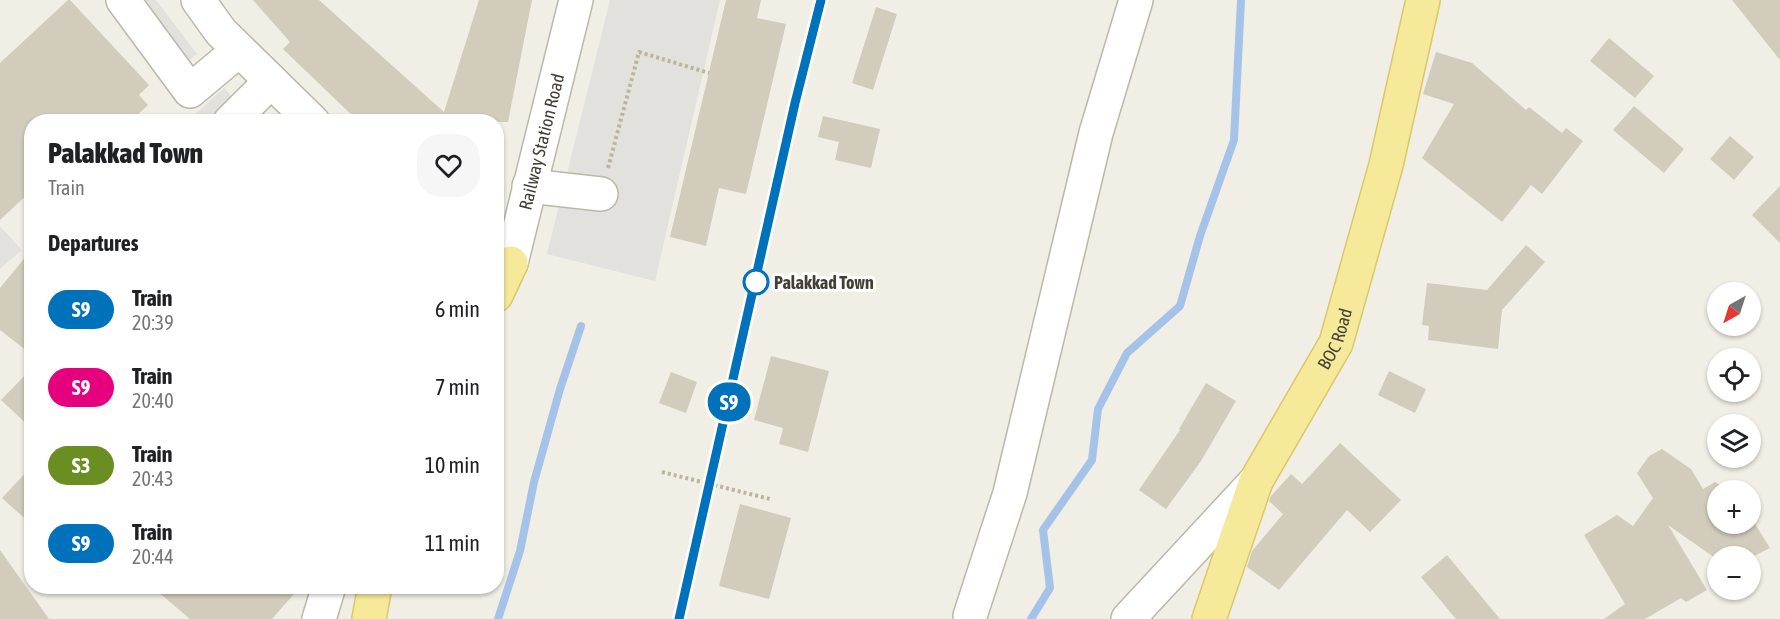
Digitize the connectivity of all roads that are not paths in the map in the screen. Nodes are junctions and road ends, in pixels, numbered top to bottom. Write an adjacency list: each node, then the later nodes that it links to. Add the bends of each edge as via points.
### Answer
1 (123, 0): 6 (street, via 190,91)
2 (198, 0): 6 (street)
3 (576, 0): 10 (street, Railway Station Road)
4 (1136, 0): 15 (street, via 1096,133 1010,493)
5 (1423, 0): 13 (main road, BOC Road, via 1386,165 1336,343)
6 (239, 50): 7 (street)
7 (271, 81): 8 (street); 9 (street)
8 (238, 114)
9 (305, 114)
10 (529, 186): 11 (street); 12 (street, Railway Station Road)
11 (601, 195)
12 (504, 257)
13 (1256, 481): 17 (street, BOC Road); 18 (main road)
14 (327, 594): 16 (street)
15 (970, 616)
16 (319, 619)
17 (1128, 619)
18 (1209, 619)

